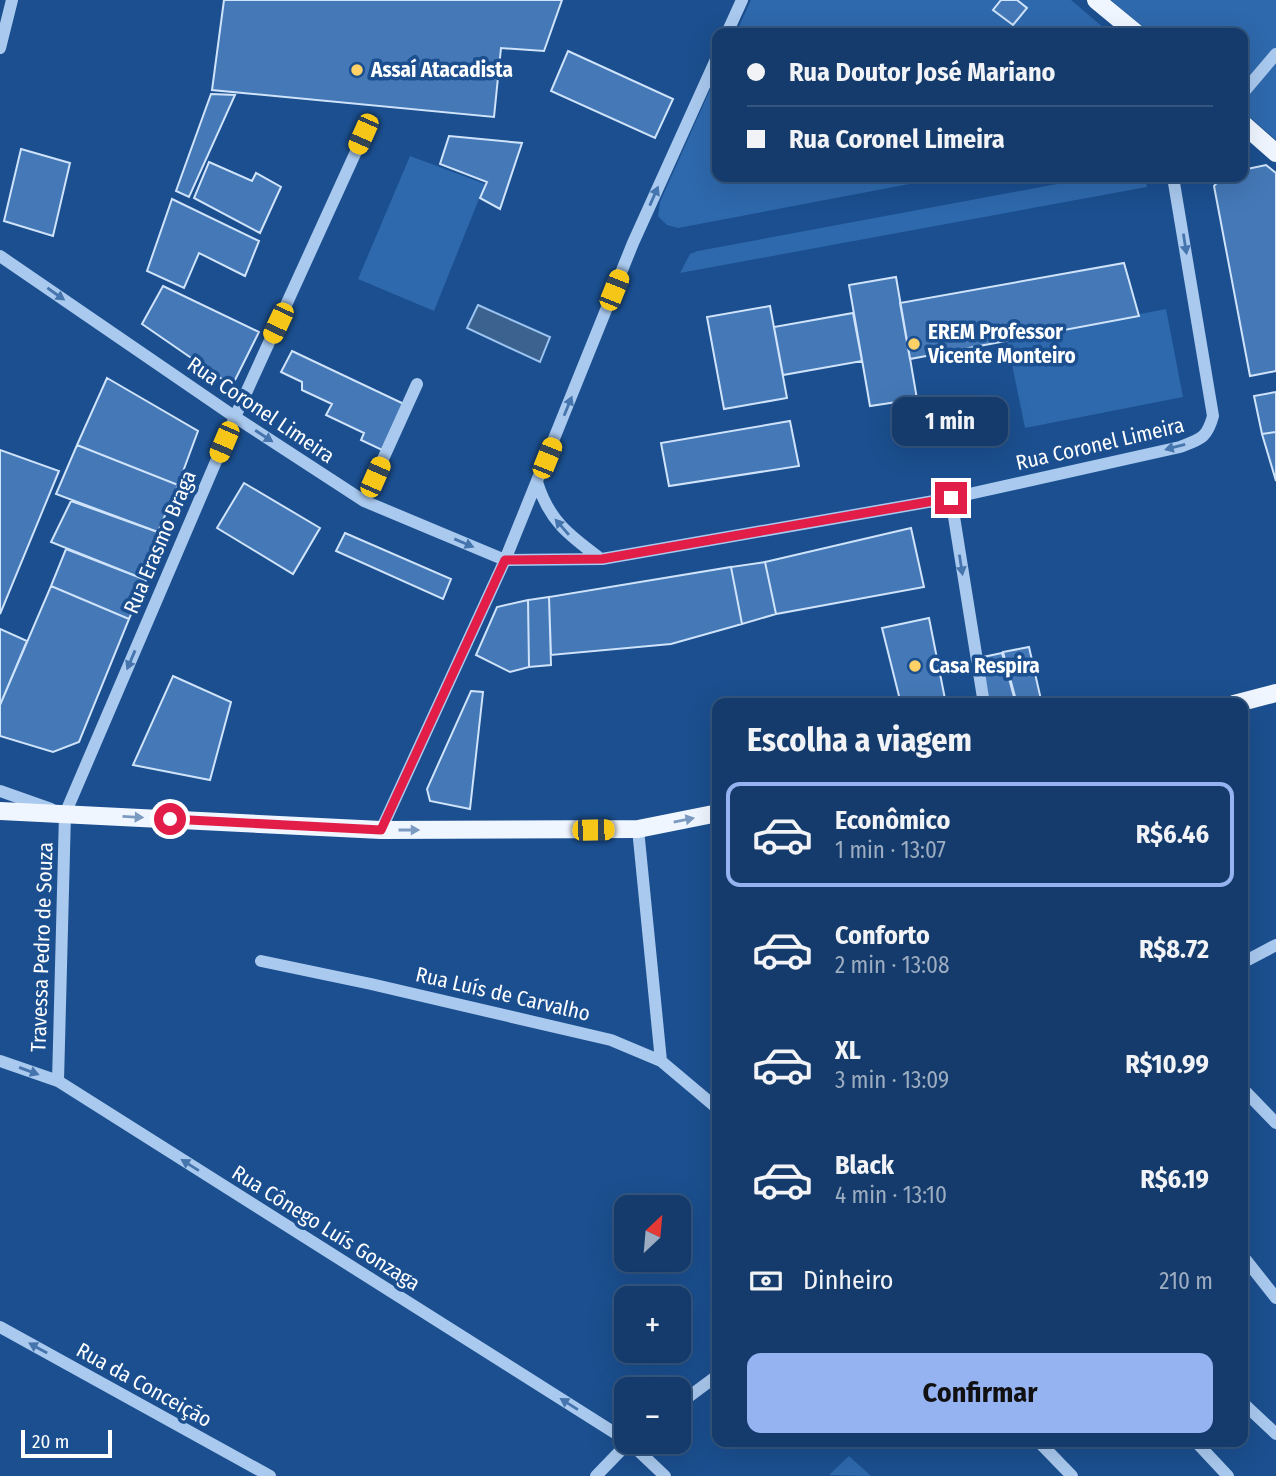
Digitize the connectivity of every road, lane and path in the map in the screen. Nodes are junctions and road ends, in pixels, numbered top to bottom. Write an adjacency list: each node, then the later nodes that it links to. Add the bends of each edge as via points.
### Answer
1 (12, 0): 6 (street)
2 (742, 0): 4 (street)
3 (1096, 0): 5 (main road)
4 (729, 28)
5 (1130, 28)
6 (0, 48)
7 (1276, 54): 9 (street)
8 (712, 68): 17 (street, one-way to 8, via 633,243)
9 (1248, 87)
10 (1248, 128): 12 (main road)
11 (363, 134): 16 (street, Rua Erasmo Braga)
12 (1276, 153)
13 (1174, 182): 18 (street, Rua Coronel Limeira, one-way to 18, via 1213,415 1206,434 1180,447)
14 (0, 256): 16 (street, Rua Coronel Limeira, one-way to 16)
15 (417, 384): 19 (street)
16 (234, 417): 19 (street, Rua Coronel Limeira, one-way to 19); 27 (street, Rua Erasmo Braga, one-way to 27)
17 (537, 482): 20 (street, one-way to 17, via 556,521); 21 (street)
18 (951, 498): 20 (street, Rua Coronel Limeira); 23 (street, one-way to 23)
19 (364, 501): 21 (street, Rua Coronel Limeira, one-way to 21)
20 (602, 559): 21 (street, Rua Coronel Limeira)
21 (505, 560): 30 (street)
22 (1276, 693): 24 (main road)
23 (983, 698)
24 (1248, 700)
25 (0, 791): 27 (street)
26 (0, 811): 27 (main road)
27 (65, 814): 30 (main road, one-way to 30); 36 (street, Travessa Pedro de Souza)
28 (712, 814): 29 (main road, one-way to 28)
29 (638, 829): 30 (main road, one-way to 29); 35 (street)
30 (381, 830)
31 (1276, 944): 32 (street)
32 (1248, 960)
33 (261, 961): 35 (street, Rua Luís de Carvalho, via 536,1021 611,1040)
34 (0, 1061): 36 (street, Rua Cônego Luís Gonzaga, one-way to 36)
35 (661, 1061): 38 (street, Rua Luís de Carvalho)
36 (58, 1081): 46 (street, Rua Cônego Luís Gonzaga, one-way to 36)
37 (1248, 1094): 39 (street)
38 (712, 1104)
39 (1276, 1123)
40 (1248, 1263): 41 (street)
41 (1276, 1298)
42 (0, 1327): 52 (street, Rua da Conceição, one-way to 42)
43 (712, 1379): 44 (street)
44 (691, 1395)
45 (1248, 1408): 47 (street)
46 (614, 1433)
47 (1276, 1434)
48 (1044, 1447): 55 (street)
49 (1201, 1447): 56 (street)
50 (617, 1454): 53 (street)
51 (641, 1454): 54 (street, Rua Cônego Luís Gonzaga)
52 (270, 1476)
53 (596, 1476)
54 (665, 1476)
55 (1072, 1476)
56 (1228, 1476)

